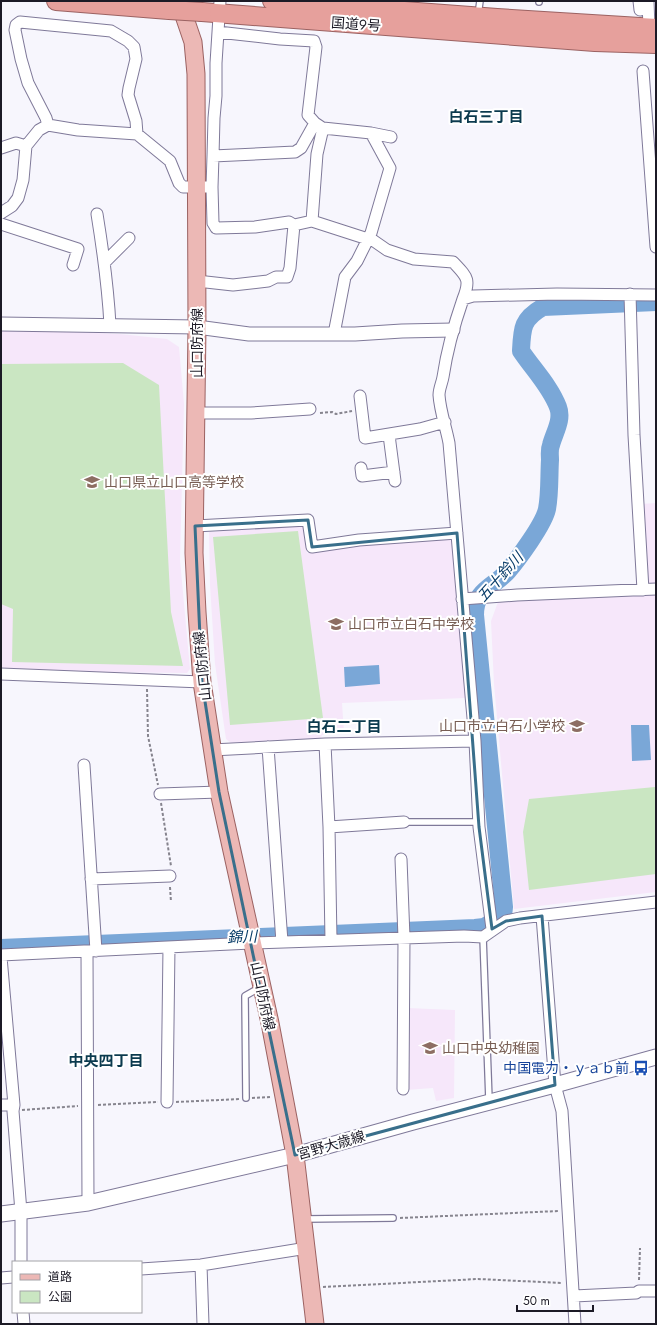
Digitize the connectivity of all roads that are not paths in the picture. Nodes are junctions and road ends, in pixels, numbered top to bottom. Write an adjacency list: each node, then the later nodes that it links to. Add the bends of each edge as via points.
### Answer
1 (56, 1): 4 (highway, 国道9号)
2 (272, 1): 6 (highway, 国道9号)
3 (648, 1): 8 (street)
4 (174, 5): 5 (highway, 国道9号, bridge); 18 (main road, 山口防府線, via 193,42)
5 (214, 9): 6 (highway, 国道9号); 7 (street)
6 (478, 20): 8 (highway, 国道9号)
7 (218, 32): 11 (street, via 314,41 316,47 308,116); 17 (street)
8 (654, 33)
9 (643, 72): 26 (street)
10 (48, 125): 13 (street); 13 (street, via 28,83 21,59 15,30 20,22 111,31 128,41 134,47 136,59 128,95); 15 (street, via 39,130)
11 (319, 126): 12 (street); 17 (street, via 295,152); 21 (street)
12 (371, 133): 14 (street); 25 (street, via 390,168)
13 (137, 134): 18 (street, via 170,161 183,187)
14 (391, 137)
15 (26, 146): 16 (street, via 16,143); 19 (street, via 23,180 18,198 12,206)
16 (1, 148)
17 (213, 156): 18 (street)
18 (204, 187): 23 (street, via 216,228 255,227 289,222); 29 (main road, 山口防府線)
19 (1, 213)
20 (97, 214): 27 (street)
21 (312, 221): 23 (street); 25 (street)
22 (1, 224): 28 (street, via 78,249)
23 (294, 225): 29 (street, via 287,277 233,285)
24 (129, 238): 27 (street)
25 (369, 239): 31 (street, via 387,250 414,259 453,262 467,278 468,288); 37 (street, via 345,276)
26 (656, 247)
27 (104, 263): 34 (street)
28 (73, 265)
29 (197, 281): 35 (main road, 山口防府線)
30 (656, 295): 32 (street)
31 (463, 299): 32 (street, via 473,296); 36 (street)
32 (631, 301): 47 (street, via 634,435)
33 (1, 324): 34 (street)
34 (110, 325): 35 (street)
35 (197, 327): 37 (street, via 249,334); 40 (main road, 山口防府線)
36 (453, 330): 37 (street); 41 (street, via 439,394)
37 (334, 334)
38 (360, 396): 42 (street, via 365,438)
39 (310, 409): 40 (street, via 251,413)
40 (196, 412): 44 (main road, 山口防府線)
41 (445, 422): 42 (street); 45 (street)
42 (389, 435): 43 (street, via 395,476 362,476)
43 (361, 468)
44 (195, 526): 45 (street, via 308,520 312,547 359,540); 50 (main road, 山口防府線)
45 (457, 533): 48 (street)
46 (656, 589): 47 (street)
47 (643, 590): 48 (street)
48 (466, 599): 51 (street)
49 (1, 674): 50 (street)
50 (202, 682): 54 (main road, 山口防府線)
51 (475, 741): 52 (street); 59 (street)
52 (325, 744): 53 (street); 60 (street)
53 (268, 747): 54 (street); 71 (street)
54 (212, 750): 56 (main road, 山口防府線)
55 (84, 765): 63 (street)
56 (219, 792): 57 (street); 68 (main road, 山口防府線)
57 (160, 794)
58 (404, 822): 59 (lane); 60 (street)
59 (479, 822): 66 (street)
60 (329, 827): 70 (street)
61 (401, 859): 69 (street)
62 (170, 876): 63 (street)
63 (91, 879): 73 (street)
64 (656, 902): 65 (street)
65 (542, 916): 66 (street, via 506,921); 77 (street)
66 (492, 929): 67 (street)
67 (483, 937): 69 (street); 81 (lane)
68 (250, 938): 71 (street); 72 (street); 75 (main road, 山口防府線)
69 (404, 938): 70 (street); 78 (street)
70 (331, 940): 71 (street)
71 (282, 942)
72 (169, 947): 73 (street); 80 (street)
73 (91, 951): 74 (street); 85 (street)
74 (1, 956): 83 (street)
75 (261, 987): 79 (lane, via 245,996); 84 (main road, 山口防府線)
76 (656, 1056): 77 (main road, 宮野大歳線)
77 (556, 1085): 81 (main road, 宮野大歳線); 97 (street, via 562,1111)
78 (404, 1089)
79 (246, 1098)
80 (168, 1102)
81 (489, 1102): 84 (main road, 宮野大歳線)
82 (1, 1105): 83 (street)
83 (14, 1108): 86 (street)
84 (295, 1155): 85 (main road, 宮野大歳線); 89 (main road, 山口防府線)
85 (88, 1203): 86 (main road, 宮野大歳線)
86 (21, 1212): 87 (main road, 宮野大歳線); 91 (street)
87 (1, 1214)
88 (393, 1218): 89 (lane)
89 (303, 1219): 90 (main road, 山口防府線)
90 (307, 1248): 92 (street); 101 (main road, 山口防府線)
91 (21, 1261)
92 (201, 1264): 93 (street); 100 (street)
93 (142, 1269)
94 (12, 1277): 95 (street)
95 (1, 1278)
96 (656, 1291): 97 (street)
97 (574, 1296): 102 (street)
98 (23, 1313): 99 (street)
99 (24, 1324)
100 (203, 1324)
101 (315, 1324)
102 (575, 1324)

